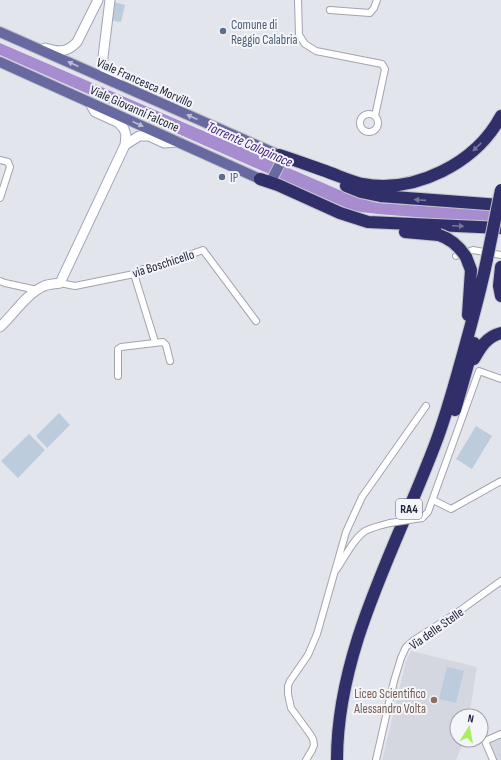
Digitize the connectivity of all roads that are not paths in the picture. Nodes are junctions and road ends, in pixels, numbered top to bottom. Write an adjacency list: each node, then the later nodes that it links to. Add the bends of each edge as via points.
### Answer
1 (98, 0): 6 (street)
2 (110, 0): 7 (street)
3 (298, 0): 13 (street, via 299,35 305,44 316,51 382,64 385,69)
4 (377, 0): 5 (street, via 370,14)
5 (330, 10)
6 (87, 22): 7 (street, via 99,18); 9 (street, via 77,42 67,50 57,51)
7 (106, 26): 11 (street, via 102,65 107,73)
8 (0, 32): 9 (main road, Viale Francesca Morvillo)
9 (25, 43): 11 (main road, Viale Francesca Morvillo, one-way to 9)
10 (0, 62): 12 (main road, Viale Giovanni Falcone)
11 (130, 90): 17 (main road, Viale Francesca Morvillo, one-way to 11)
12 (90, 103): 15 (main road, Viale Giovanni Falcone, one-way to 15); 16 (street, via 95,112 118,123 124,129)
13 (375, 116)
14 (501, 116): 17 (highway, one-way to 17, via 484,139 462,159 437,174 419,180 392,185 362,183)
15 (179, 142): 16 (street, via 164,143 149,136 139,136); 19 (main road, Viale Giovanni Falcone)
16 (125, 145): 29 (street)
17 (280, 158): 19 (main road, via 274,178); 22 (highway, one-way to 17, via 400,199 361,192)
18 (0, 160): 21 (street, via 8,162 10,167)
19 (260, 179): 23 (highway, one-way to 23, via 368,222); 25 (highway, bridge, via 275,190 352,226 373,230 439,234 455,244)
20 (501, 190): 26 (highway, RA4, bridge)
21 (0, 198)
22 (501, 206)
23 (501, 228)
24 (501, 231): 26 (highway, RA4)
25 (461, 256): 26 (street, via 472,250); 39 (highway, via 471,270 468,317 460,348)
26 (496, 260): 31 (highway); 39 (highway, RA4, via 480,293)
27 (134, 274): 29 (street, via Boschicello, via 75,286); 34 (street, via Boschicello, via 203,250); 37 (street)
28 (0, 281): 30 (street)
29 (60, 283): 30 (street, via 46,285)
30 (37, 290): 32 (street)
31 (501, 296)
32 (10, 316): 33 (street); 35 (street)
33 (0, 318)
34 (256, 321)
35 (0, 327)
36 (501, 332): 39 (highway, via 486,341)
37 (155, 342): 38 (street, via 163,342 166,345); 40 (street, via 118,349)
38 (170, 361)
39 (463, 369): 49 (highway, RA4, via 437,440 363,620 350,664 339,723); 50 (highway, RA4, via 440,457 369,627 357,667 347,716)
40 (118, 376)
41 (501, 379): 44 (street, via 479,370)
42 (426, 406): 45 (street, via 362,497 346,532)
43 (501, 481): 44 (street, via 451,509)
44 (433, 500): 45 (street, bridge, via 422,518 376,526 364,532)
45 (333, 575): 48 (street, via 317,634 308,655 288,686 291,708 313,739 314,745)
46 (501, 581): 51 (street, Via delle Stelle, via 406,647 394,682)
47 (501, 734): 52 (street, via 485,741)
48 (306, 760)
49 (336, 760)
50 (344, 760)
51 (376, 760)
52 (493, 760)

